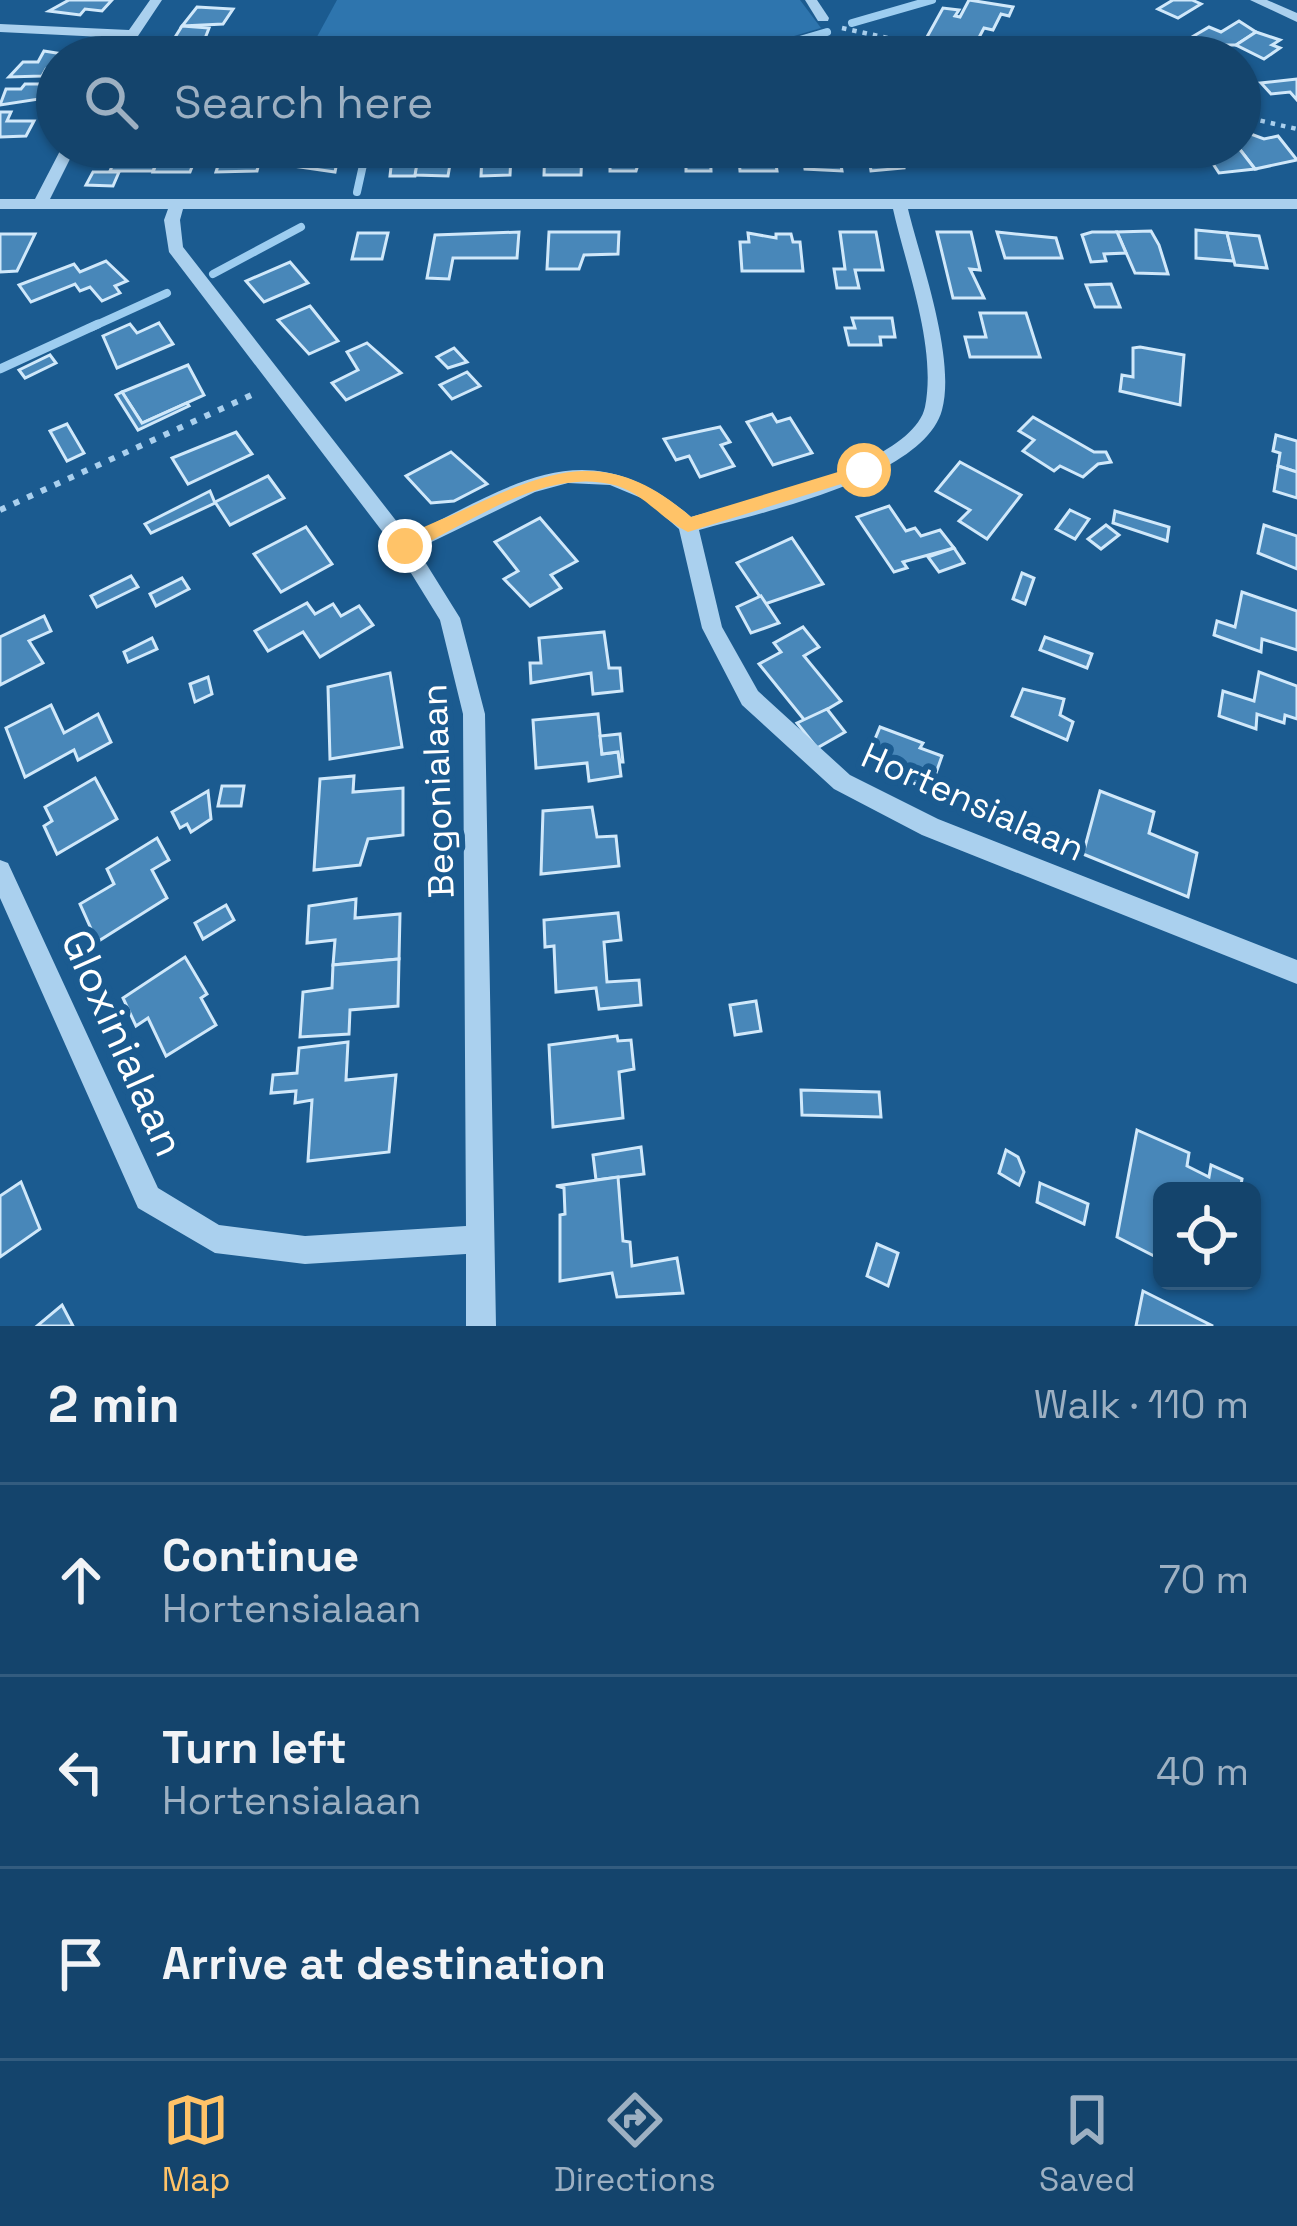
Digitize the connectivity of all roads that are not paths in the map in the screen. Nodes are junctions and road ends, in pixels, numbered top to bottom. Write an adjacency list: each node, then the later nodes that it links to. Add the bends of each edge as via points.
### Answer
1 (156, 0): 7 (street)
2 (811, 0): 4 (street)
3 (1256, 0): 5 (street)
4 (823, 18)
5 (1297, 18)
6 (0, 28): 7 (street)
7 (130, 34)
8 (58, 168): 11 (street)
9 (899, 202): 12 (street); 13 (street); 14 (street, via 936,378 933,417 913,446 864,470)
10 (0, 204): 11 (street)
11 (40, 204): 13 (street)
12 (1297, 204)
13 (177, 205): 15 (street, Begonialaan, via 175,248)
14 (688, 525): 15 (street, via 653,495 612,478 568,476); 17 (street, Hortensialaan, via 712,628 750,698 842,782 930,827)
15 (405, 546): 18 (street, Begonialaan, via 450,618 474,714)
16 (0, 871): 18 (street, Gloxinialaan, via 148,1198 215,1239 305,1250)
17 (1297, 972)
18 (480, 1239): 19 (street, Begonialaan)
19 (481, 1326)

